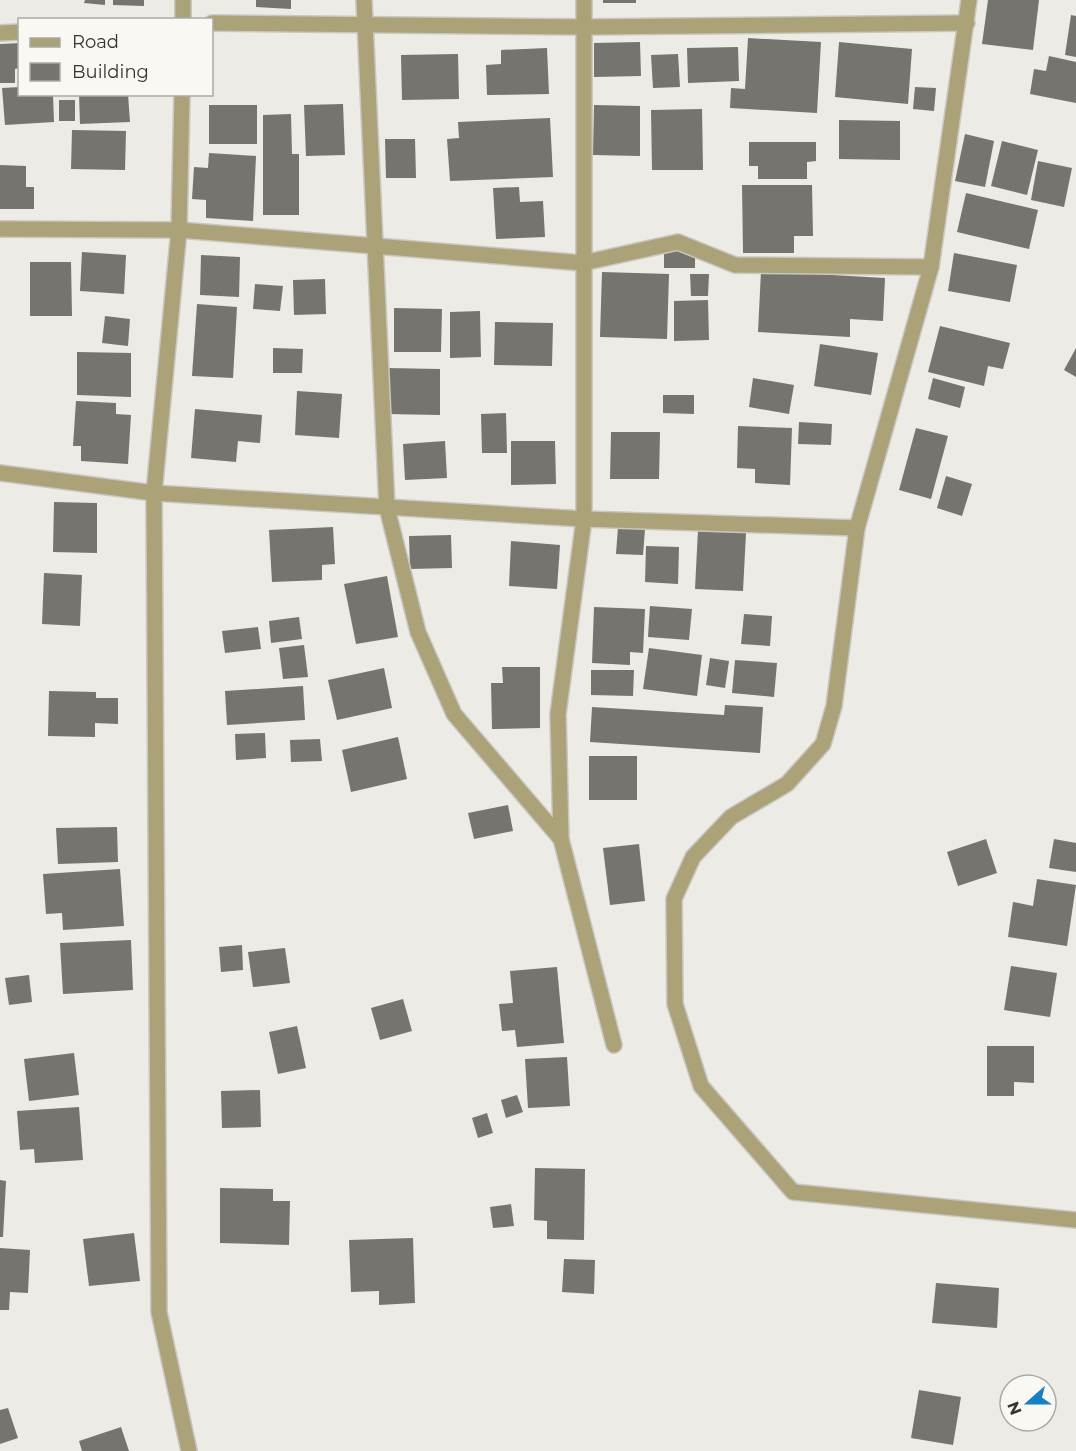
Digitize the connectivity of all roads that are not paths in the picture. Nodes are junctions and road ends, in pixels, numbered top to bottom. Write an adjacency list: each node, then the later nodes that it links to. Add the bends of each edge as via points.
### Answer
1 (183, 0): 5 (street)
2 (364, 0): 8 (street)
3 (584, 0): 9 (street)
4 (969, 0): 7 (street)
5 (183, 18)
6 (213, 23): 8 (street)
7 (967, 23): 9 (street); 17 (street)
8 (364, 24): 9 (street); 15 (street)
9 (585, 27): 16 (street)
10 (18, 32): 11 (street)
11 (0, 33)
12 (182, 96): 14 (street)
13 (0, 230): 14 (street)
14 (179, 230): 15 (street); 19 (street)
15 (374, 246): 16 (street); 20 (street)
16 (583, 263): 17 (street, via 678,242 735,265); 21 (street)
17 (931, 267): 22 (street)
18 (0, 473): 19 (street)
19 (154, 493): 20 (street); 26 (street, via 159,1312)
20 (387, 508): 21 (street); 23 (street, via 418,632 454,714)
21 (584, 519): 22 (street); 23 (street, via 558,714)
22 (857, 528): 25 (street, via 834,706 823,744 787,784 731,817 693,857 674,898 675,1004 701,1086 793,1192)
23 (561, 839): 24 (street)
24 (614, 1045)
25 (1076, 1220)
26 (189, 1451)

